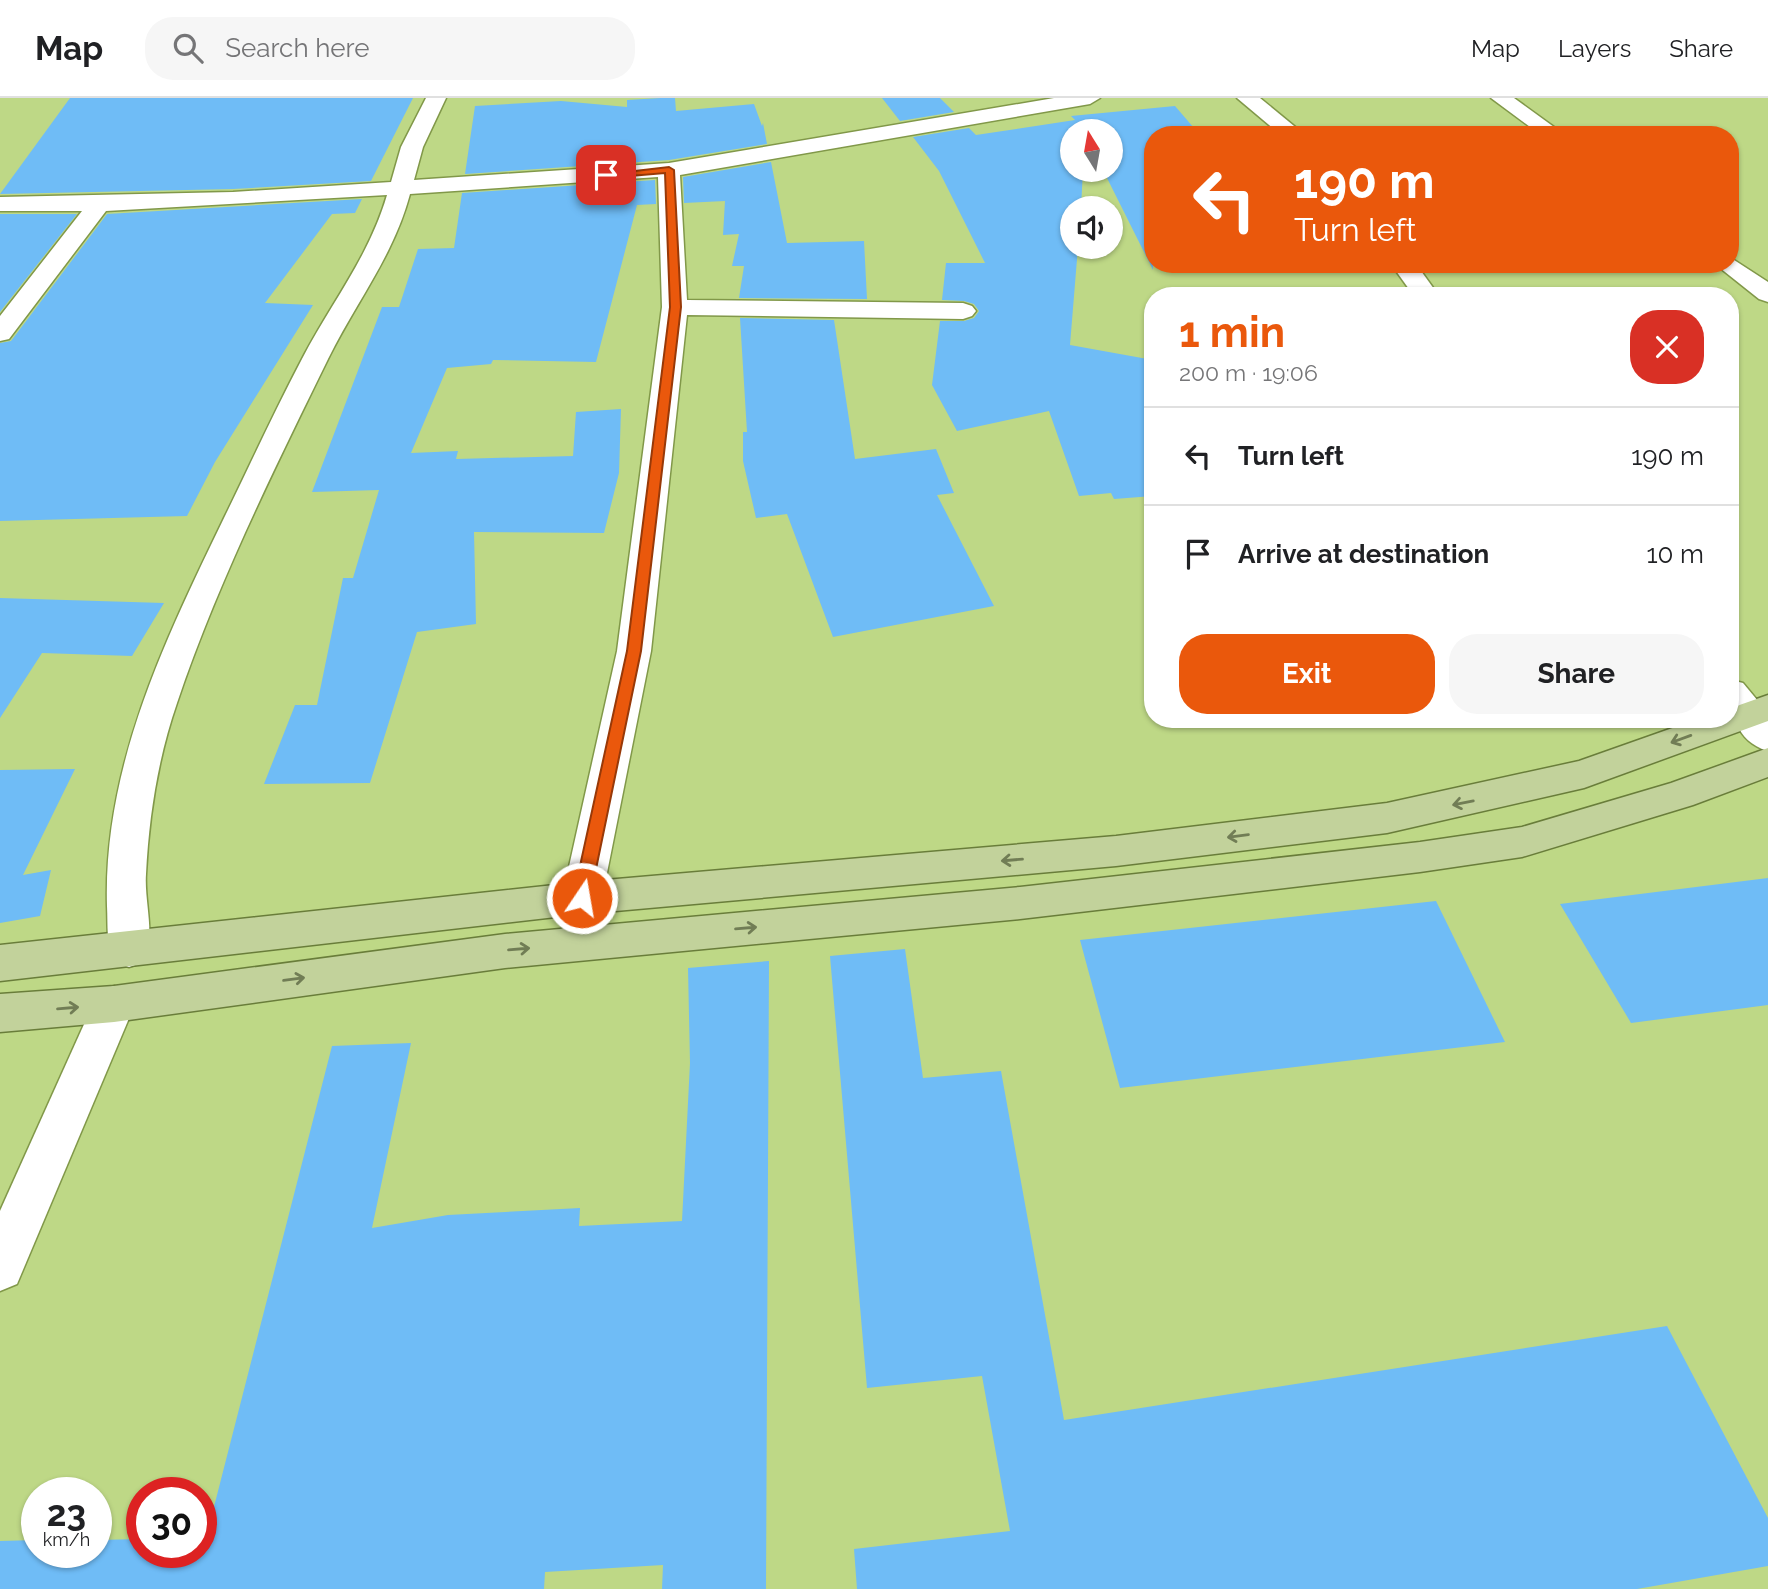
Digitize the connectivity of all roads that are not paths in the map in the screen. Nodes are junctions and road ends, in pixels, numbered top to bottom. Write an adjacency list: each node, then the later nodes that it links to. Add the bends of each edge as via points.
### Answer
1 (436, 98): 8 (street, via 412,147)
2 (1090, 98): 7 (street)
3 (1247, 98): 5 (street)
4 (1501, 98): 6 (street)
5 (1283, 126)
6 (1542, 126)
7 (669, 170): 8 (street); 13 (street)
8 (401, 190): 10 (street); 19 (street, via 388,231 316,357 209,582 159,702 134,792 126,877)
9 (0, 204): 10 (street)
10 (99, 204): 15 (street)
11 (1739, 273): 12 (street)
12 (1768, 294)
13 (675, 307): 14 (street); 18 (street, via 634,651)
14 (963, 312)
15 (0, 333)
16 (1712, 728): 18 (main road, one-way to 18, via 1584,774 1387,818 1116,851)
17 (1768, 762): 21 (main road, one-way to 17, via 505,951 1020,903 1420,857 1522,842 1680,795)
18 (582, 898): 19 (main road)
19 (129, 950): 20 (main road)
20 (0, 963)
21 (114, 1004): 22 (main road, one-way to 21); 23 (street)
22 (0, 1013)
23 (0, 1267)

